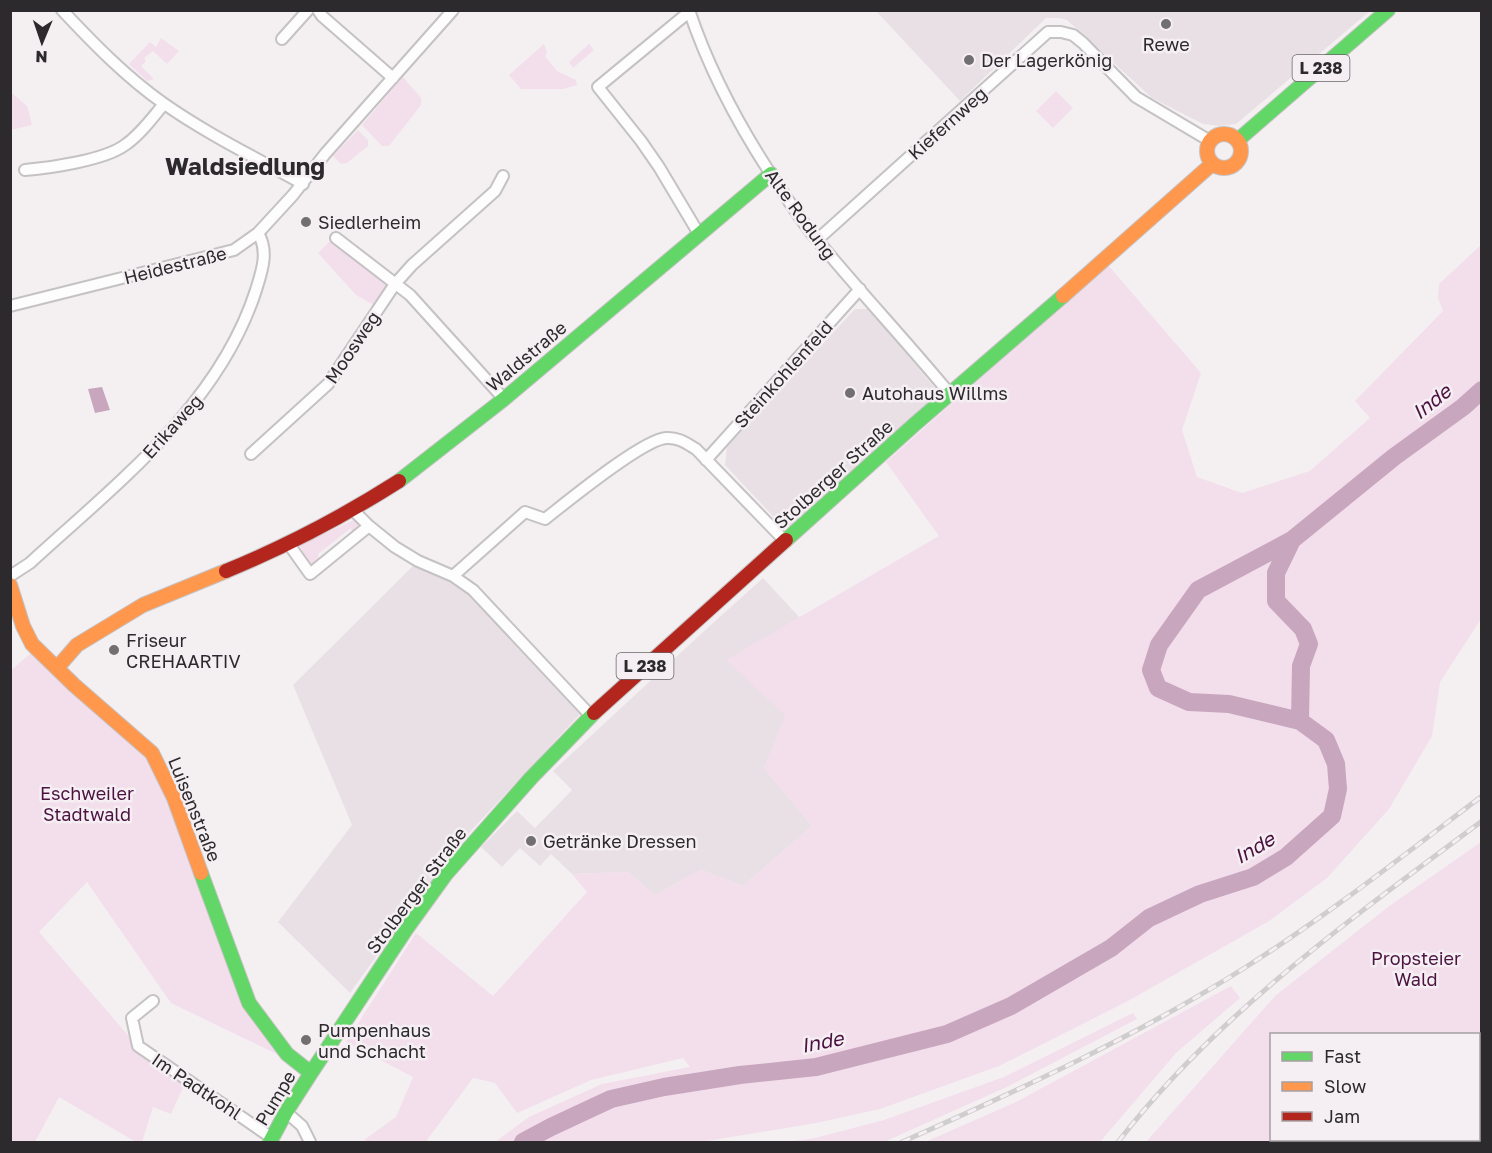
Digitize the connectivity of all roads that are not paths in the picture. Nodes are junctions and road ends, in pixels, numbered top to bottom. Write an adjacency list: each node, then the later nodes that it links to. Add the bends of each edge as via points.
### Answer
1 (62, 10): 9 (street)
2 (308, 10): 7 (street)
3 (318, 10): 8 (street)
4 (453, 10): 8 (street, Heidestraße)
5 (1389, 10): 10 (main road, L 238)
6 (689, 11): 14 (street, Alte Rodung, via 717,82); 18 (street, via 598,87 659,167)
7 (282, 39)
8 (393, 78): 16 (street, Heidestraße)
9 (164, 104): 13 (street, via 118,150); 16 (street)
10 (1238, 140): 11 (main road, via 1224,134); 12 (main road, via 1241,158 1233,166 1222,169)
11 (1210, 141): 12 (main road, via 1207,155); 20 (street, Kiefernweg, via 1136,97 1073,35 1048,32)
12 (1212, 164): 24 (main road, Stolberger Straße / L 238)
13 (25, 170)
14 (771, 174): 18 (main road, Waldstraße); 20 (street, Alte Rodung)
15 (504, 176): 21 (street, Moosweg, via 495,191)
16 (303, 184): 17 (street, Heidestraße)
17 (258, 233): 23 (street, Heidestraße, via 234,250); 32 (street, Erikaweg, via 265,244 253,301 236,340 207,386 150,452 30,564)
18 (699, 234): 25 (main road, Waldstraße)
19 (336, 238): 21 (street)
20 (817, 240): 22 (street, Alte Rodung)
21 (395, 284): 25 (street, via 410,295); 26 (street, Moosweg, via 328,384)
22 (861, 289): 24 (street, Alte Rodung); 27 (street, Steinkohlenfeld)
23 (10, 306)
24 (950, 394): 30 (main road, Stolberger Straße / L 238)
25 (504, 399): 28 (main road, Waldstraße, via 401,480)
26 (251, 454)
27 (706, 460): 30 (street); 33 (street, via 681,440 663,438 649,443 545,519 525,512)
28 (353, 510): 29 (street); 31 (main road, Waldstraße)
29 (369, 526): 31 (street, via 310,574); 33 (street, via 418,561)
30 (785, 541): 36 (main road, Stolberger Straße / L 238)
31 (288, 543): 35 (main road, Waldstraße, via 143,605 77,645)
32 (10, 576)
33 (453, 576): 36 (street, via 472,590)
34 (10, 585): 35 (main road, Luisenstraße, via 32,644)
35 (57, 668): 38 (main road, Luisenstraße, via 152,753 174,798 249,1003 286,1054)
36 (591, 716): 38 (main road, Stolberger Straße / L 238, via 446,874)
37 (153, 1001): 40 (street, Im Padtkohl, via 132,1018 138,1046)
38 (311, 1073): 39 (main road, Pumpe / L 238)
39 (286, 1112): 40 (main road, Pumpe / L 238); 41 (street, via 302,1126)
40 (271, 1140)
41 (310, 1143)

